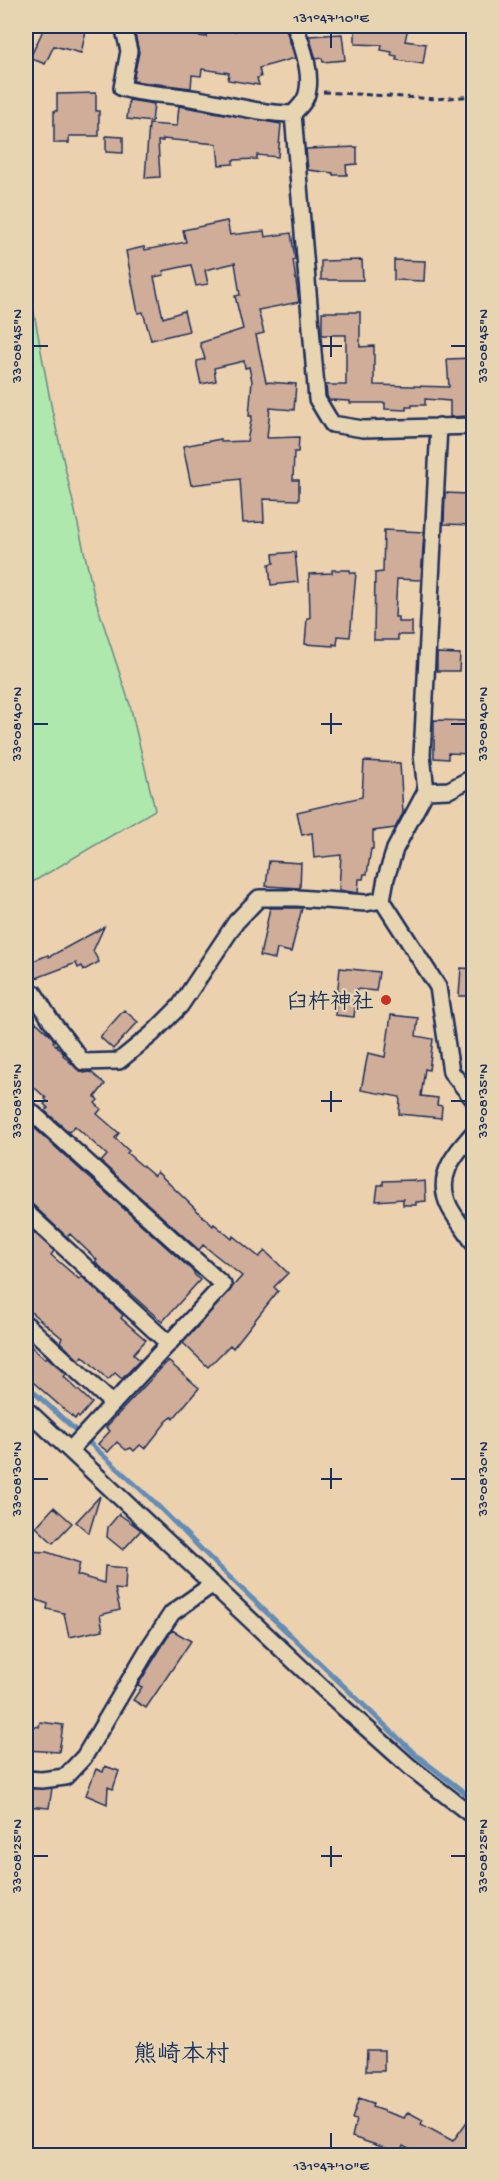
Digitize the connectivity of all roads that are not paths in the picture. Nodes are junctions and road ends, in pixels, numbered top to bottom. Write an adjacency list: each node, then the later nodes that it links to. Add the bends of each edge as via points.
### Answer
1 (123, 26): 3 (street, via 129,51 122,88)
2 (295, 26): 3 (street, via 306,54 306,98)
3 (293, 114): 4 (street, via 317,399 332,424 363,429)
4 (439, 426): 5 (street); 7 (street, via 422,755)
5 (474, 426)
6 (474, 777): 7 (street, via 449,790)
7 (426, 791): 8 (street, via 394,849)
8 (382, 900): 9 (street, via 366,903 259,898 236,922 180,1006 119,1061 83,1062 34,993); 10 (street, via 438,987 451,1072)
9 (26, 993)
10 (474, 1100)
11 (26, 1107): 16 (street, via 224,1285)
12 (474, 1132): 14 (street, via 453,1157 443,1185 450,1207)
13 (26, 1212): 16 (street)
14 (474, 1245)
15 (26, 1324): 17 (street)
16 (169, 1344): 17 (street)
17 (113, 1404): 19 (street)
18 (26, 1409): 19 (street)
19 (77, 1443): 20 (street)
20 (213, 1584): 21 (street, via 172,1613 84,1757 65,1777); 22 (street, via 410,1767)
21 (26, 1779)
22 (474, 1817)

